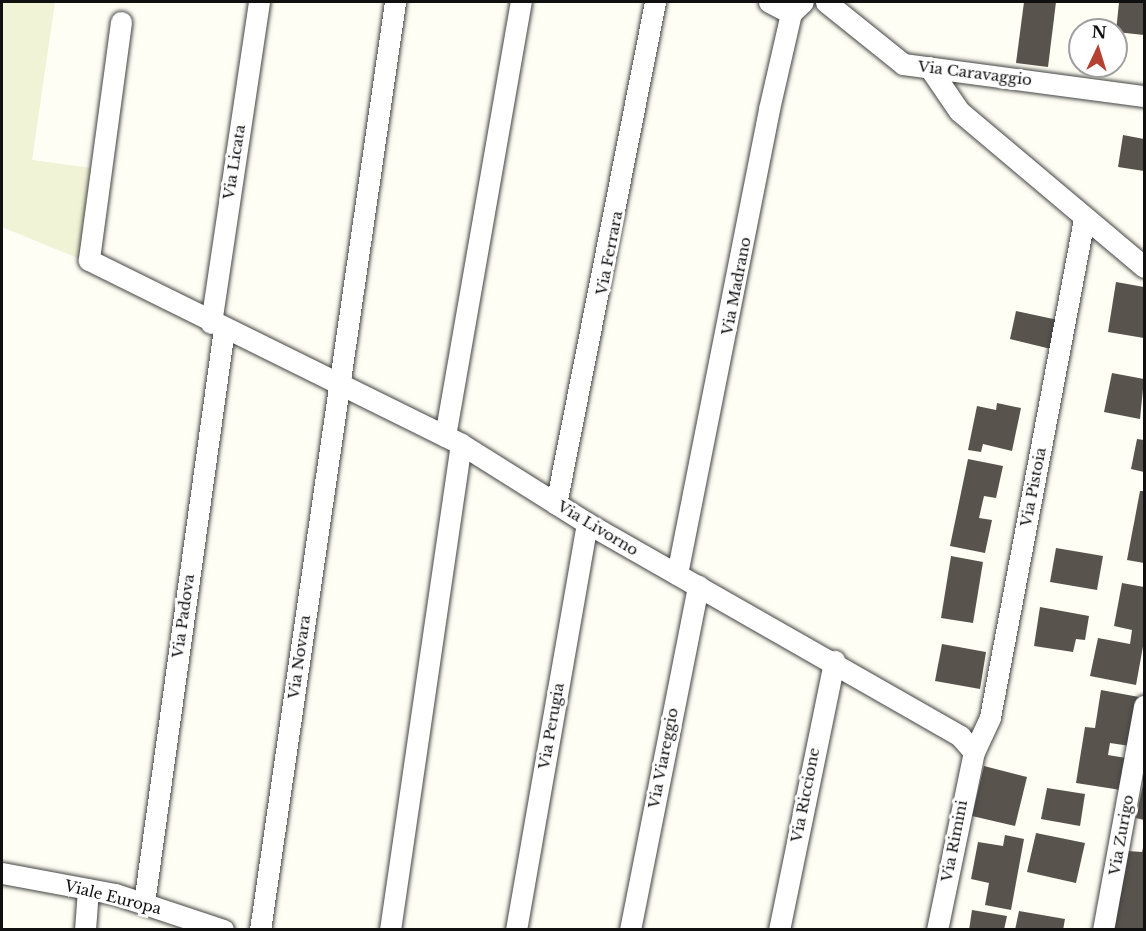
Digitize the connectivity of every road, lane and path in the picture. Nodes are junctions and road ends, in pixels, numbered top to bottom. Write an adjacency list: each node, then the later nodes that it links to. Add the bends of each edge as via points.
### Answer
1 (259, 2): 13 (street, Via Licata)
2 (395, 2): 14 (street, Via Novara)
3 (521, 2): 15 (street)
4 (655, 2): 16 (street, Via Ferrara)
5 (768, 2): 7 (street)
6 (826, 2): 9 (street, Via Caravaggio, via 903,64)
7 (797, 7): 18 (street, Via Madrano)
8 (121, 22): 13 (street, Via Livorno, via 89,260)
9 (929, 67): 10 (street, Via Caravaggio); 11 (street, via 958,111)
10 (1144, 96)
11 (1084, 219): 12 (street); 22 (street, Via Pistoia, via 990,717)
12 (1144, 267)
13 (218, 326): 14 (street, Via Livorno); 25 (street, Via Padova)
14 (339, 384): 15 (street, Via Livorno); 28 (street, Via Novara)
15 (453, 440): 16 (street, Via Livorno); 29 (street)
16 (556, 504): 17 (street, Via Livorno)
17 (587, 523): 18 (street, Via Livorno); 30 (street, Via Perugia)
18 (677, 574): 19 (street, Via Livorno)
19 (698, 586): 20 (street, Via Livorno); 31 (street, Via Viareggio)
20 (834, 661): 22 (street, Via Livorno, via 960,736); 32 (street, Via Riccione)
21 (1144, 706): 34 (street, Via Zurigo)
22 (974, 752): 33 (street, Via Rimini)
23 (2, 873): 24 (street, Viale Europa)
24 (88, 889): 25 (street, Viale Europa); 26 (street)
25 (144, 903): 27 (street, Viale Europa)
26 (85, 930)
27 (223, 930)
28 (260, 930)
29 (390, 930)
30 (516, 930)
31 (630, 930)
32 (779, 930)
33 (937, 930)
34 (1103, 930)

